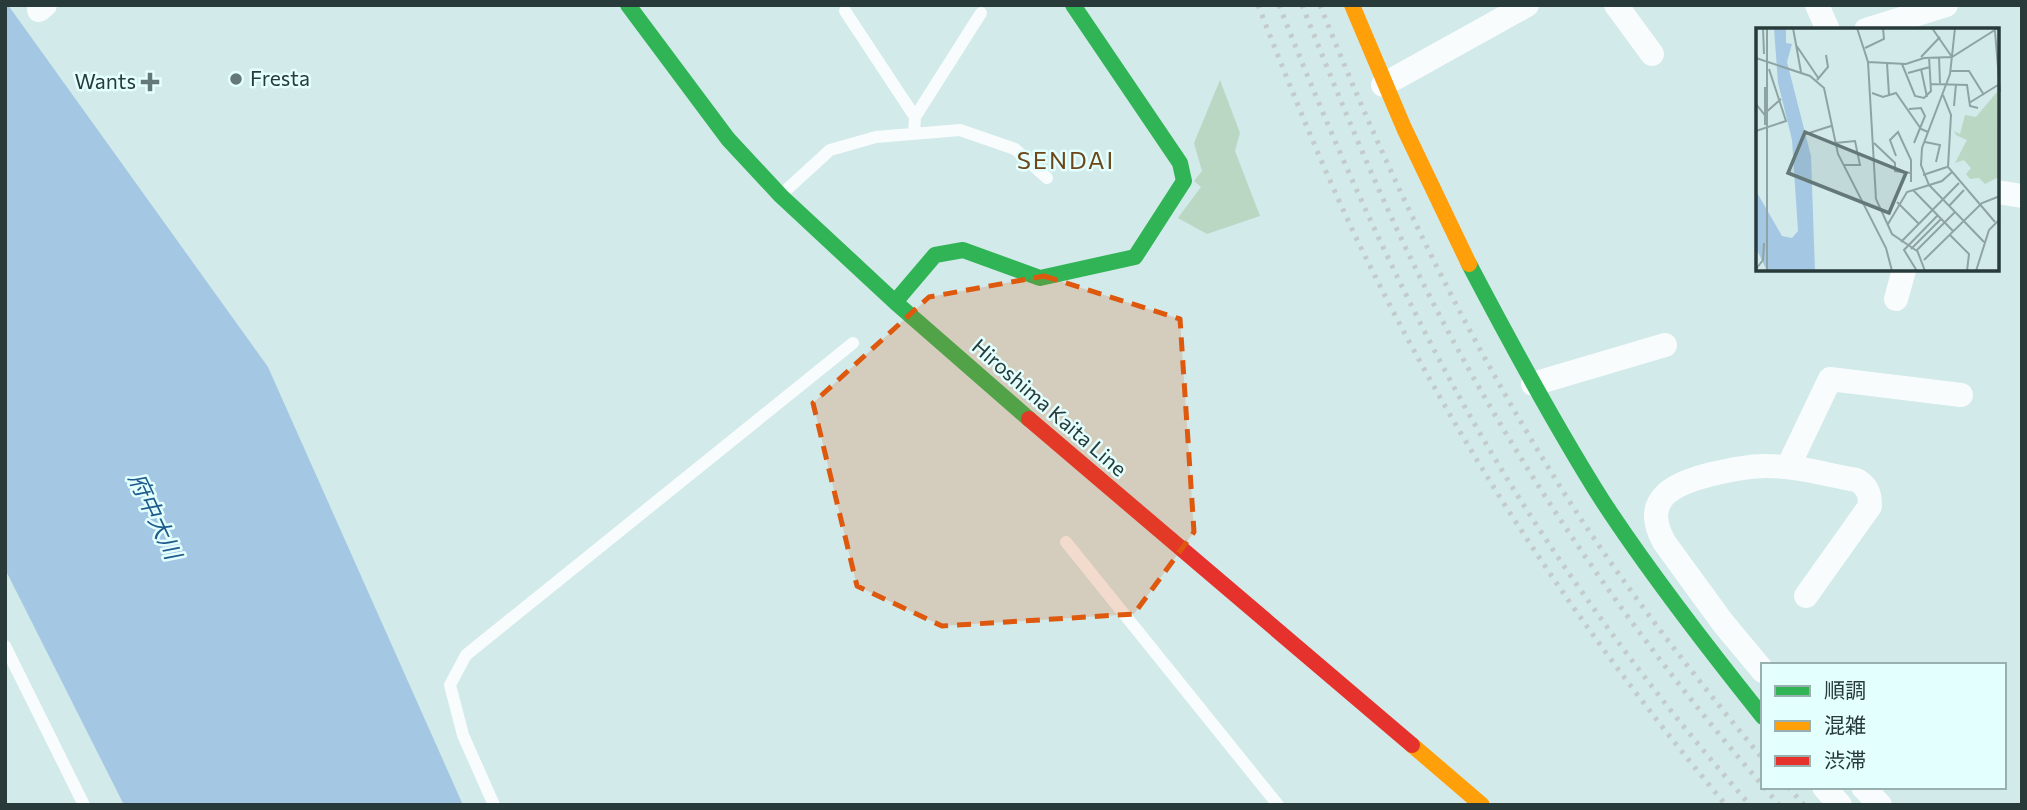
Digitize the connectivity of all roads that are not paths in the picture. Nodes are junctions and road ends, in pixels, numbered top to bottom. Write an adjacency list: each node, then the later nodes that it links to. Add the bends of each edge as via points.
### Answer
1 (628, 5): 18 (street, Hiroshima Kaita Line, via 728,139)
2 (1073, 5): 22 (street, via 1180,163 1184,181 1135,257 1040,278 963,250 935,255)
3 (1352, 5): 13 (street)
4 (1527, 5): 13 (street)
5 (1616, 5): 12 (street)
6 (1817, 5): 10 (street)
7 (1947, 5): 11 (street)
8 (845, 11): 14 (lane)
9 (981, 13): 14 (lane)
10 (1827, 28)
11 (1872, 28)
12 (1652, 54)
13 (1383, 85): 25 (street, via 1452,233)
14 (915, 117): 15 (lane)
15 (914, 134): 16 (lane, via 960,130 1015,149); 18 (lane, via 876,137 830,150)
16 (1047, 177)
17 (1999, 192): 19 (street)
18 (781, 196): 22 (street, Hiroshima Kaita Line)
19 (2022, 196)
20 (1904, 271): 21 (street)
21 (1896, 299)
22 (895, 302): 38 (street, Hiroshima Kaita Line)
23 (853, 343): 36 (lane, via 466,655 450,685 463,735)
24 (1665, 345): 25 (street)
25 (1533, 384): 32 (street, via 1639,555)
26 (1961, 395): 27 (street, via 1830,379)
27 (1788, 467): 29 (street, via 1857,480 1870,496 1870,506); 31 (street, via 1743,467 1681,484 1667,491 1656,516 1664,542)
28 (1066, 542): 37 (lane)
29 (1806, 596)
30 (5, 646): 35 (lane)
31 (1761, 669)
32 (1761, 714)
33 (1826, 789): 39 (street)
34 (1865, 789): 40 (street)
35 (85, 805)
36 (494, 805)
37 (1278, 805)
38 (1482, 805)
39 (1840, 805)
40 (1880, 805)

